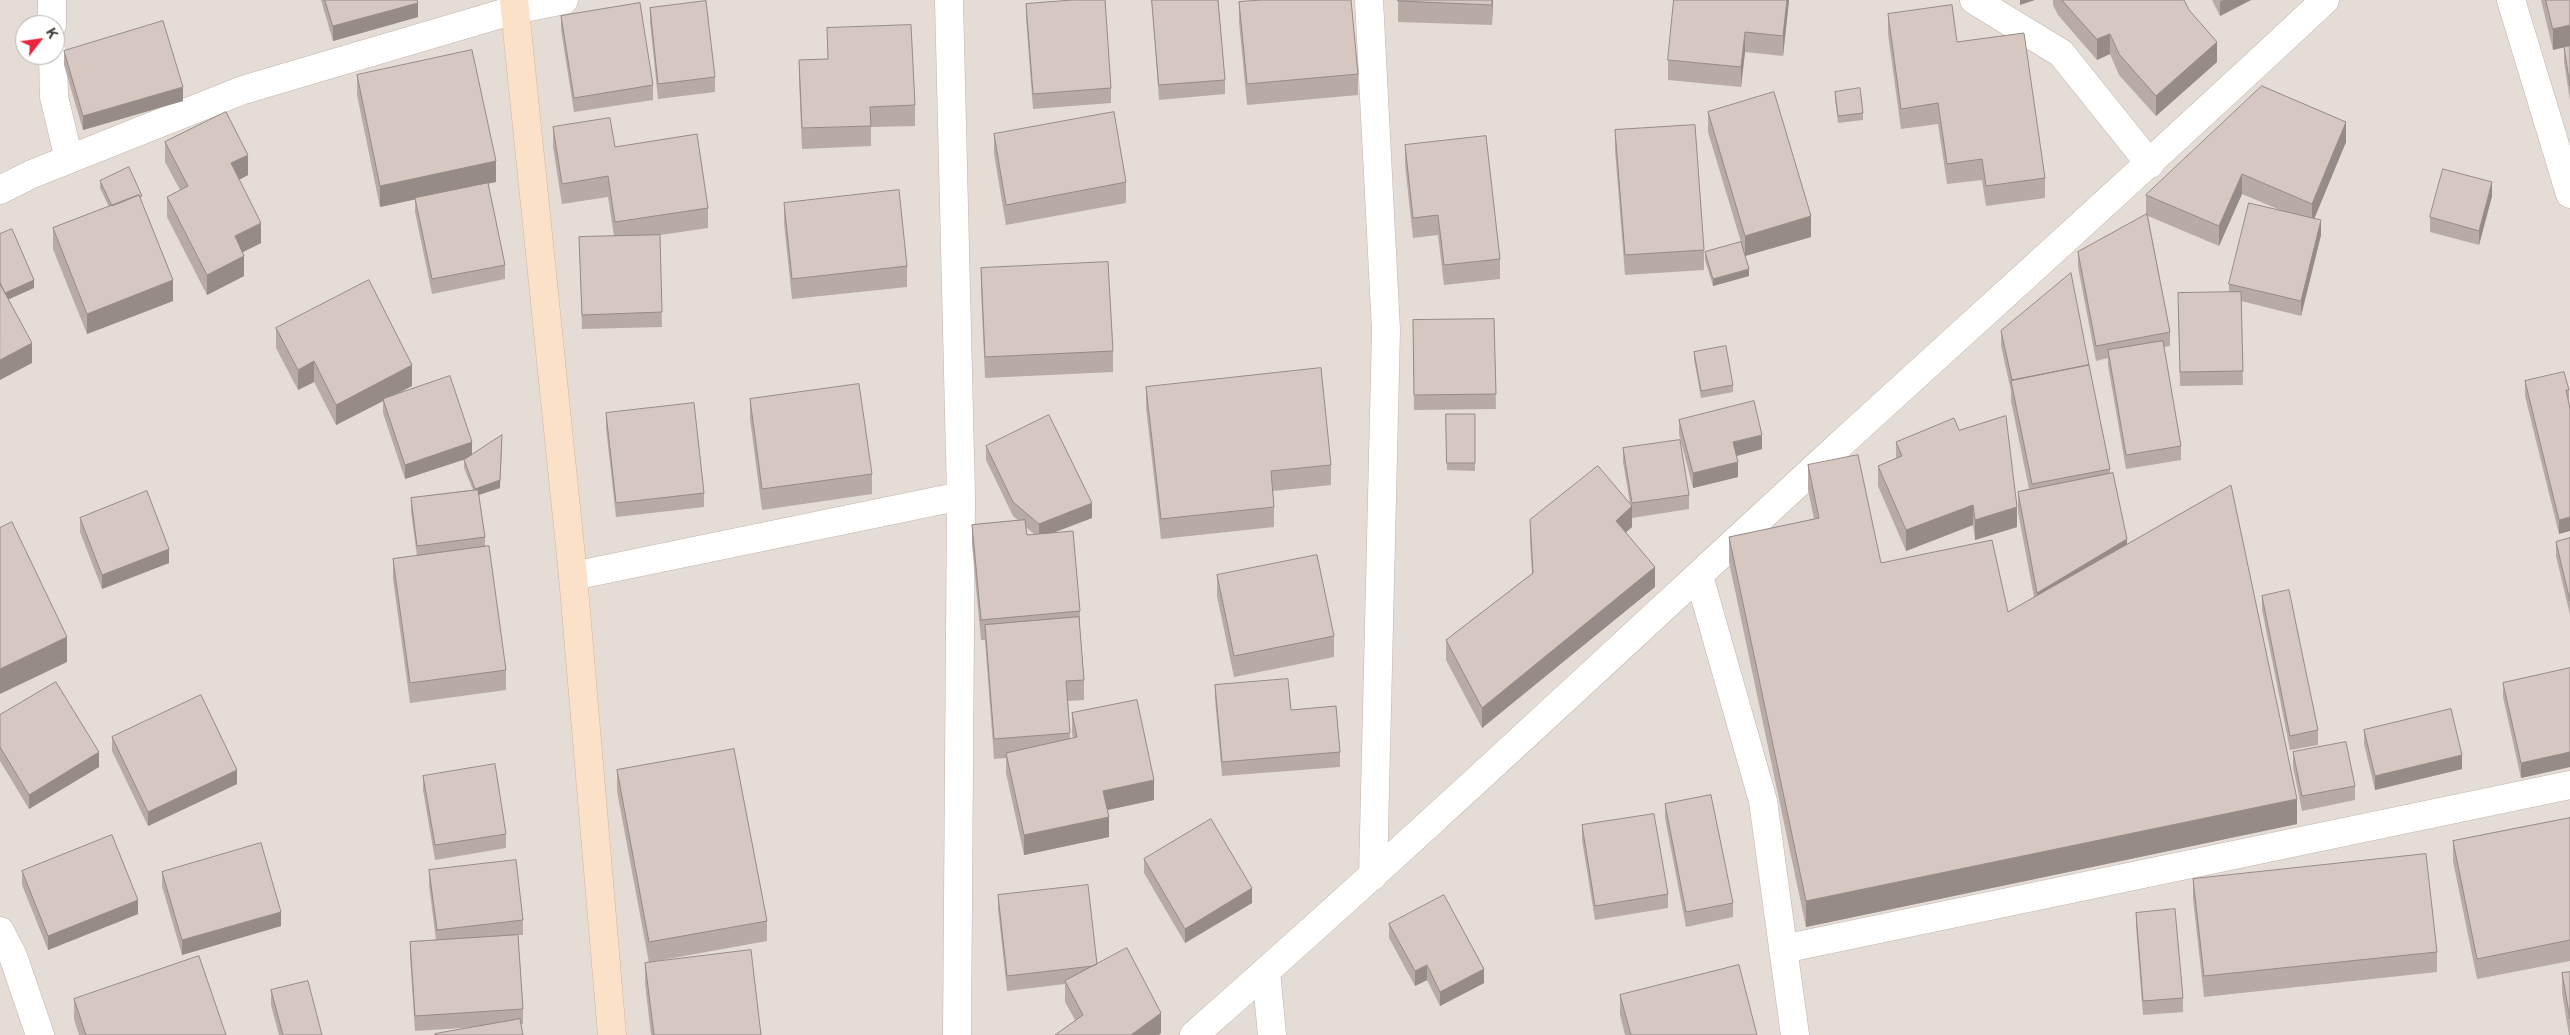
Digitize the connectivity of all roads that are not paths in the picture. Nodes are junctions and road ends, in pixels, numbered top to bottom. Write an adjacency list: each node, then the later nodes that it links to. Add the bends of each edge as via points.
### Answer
1 (52, 0): 9 (street)
2 (564, 0): 8 (street)
3 (949, 0): 15 (street)
4 (1369, 0): 19 (street, via 1386,330)
5 (1974, 0): 12 (street, via 2061,53)
6 (2326, 0): 12 (street)
7 (2511, 0): 14 (street)
8 (514, 5): 11 (street, via 243,90); 16 (street)
9 (52, 15)
10 (53, 65): 11 (street, via 54,97)
11 (69, 159): 13 (street)
12 (2150, 164): 17 (street)
13 (0, 190)
14 (2570, 194)
15 (961, 496): 16 (street); 25 (street)
16 (573, 576): 24 (street)
17 (1699, 576): 19 (street); 21 (street, via 1763,801)
18 (2570, 786): 21 (street)
19 (1373, 876): 22 (street)
20 (0, 931): 23 (street)
21 (1783, 949): 28 (street)
22 (1266, 972): 26 (street); 27 (street)
23 (40, 1035)
24 (612, 1035)
25 (957, 1035)
26 (1194, 1035)
27 (1272, 1035)
28 (1795, 1035)

